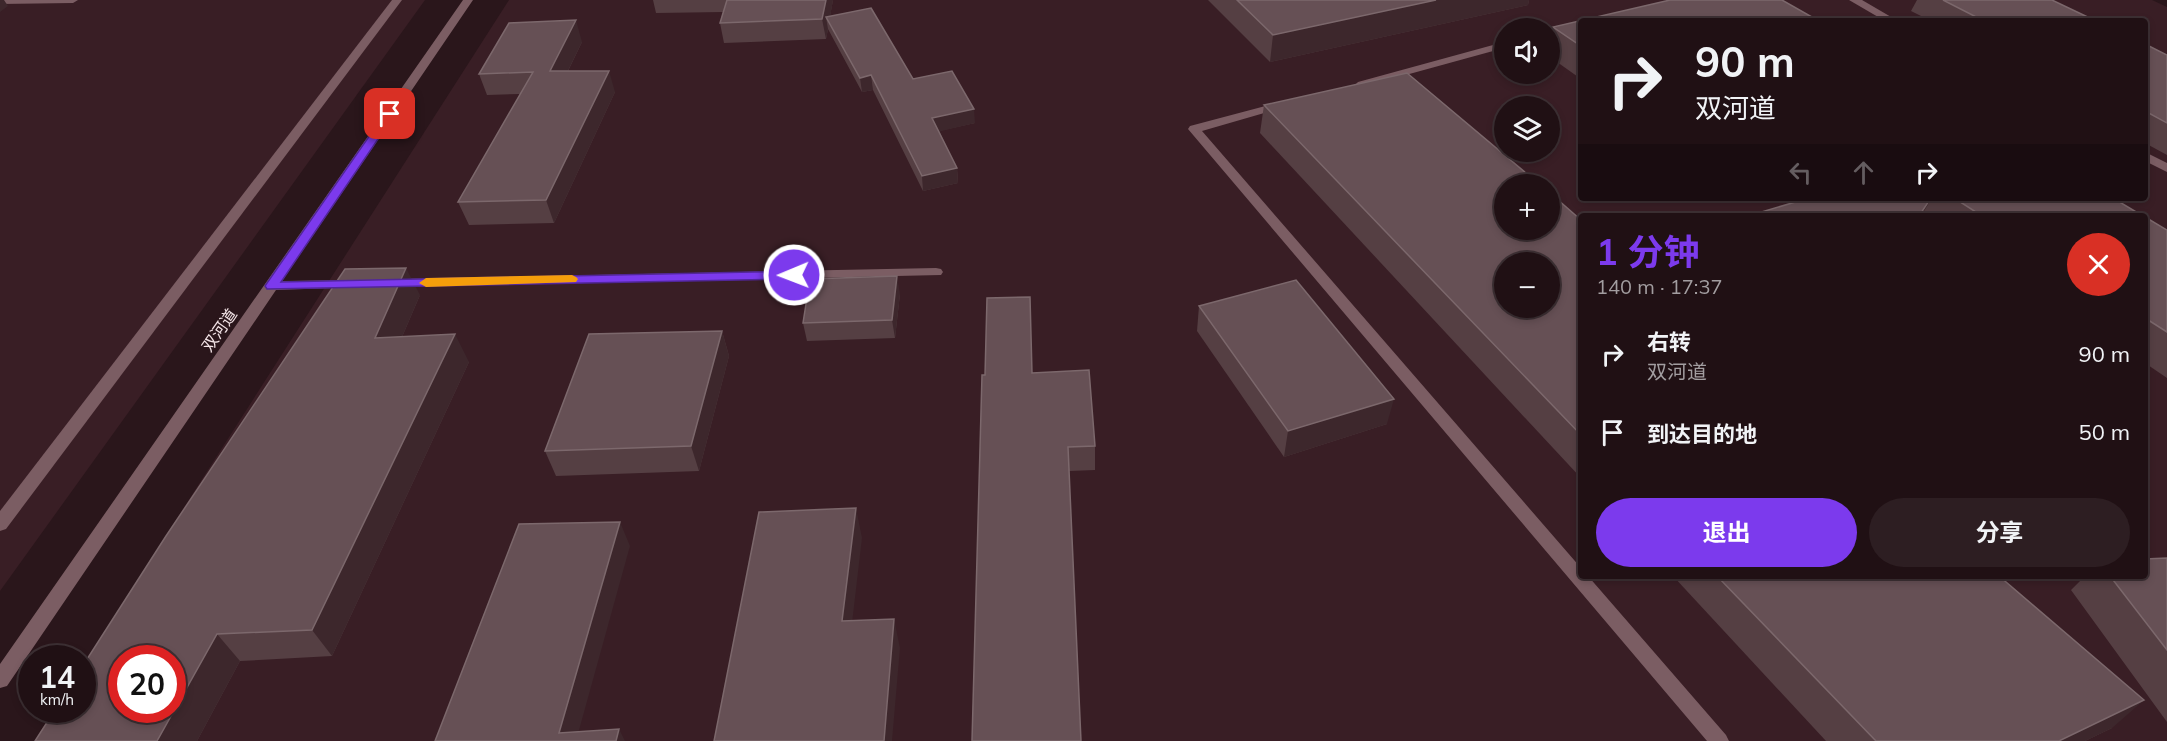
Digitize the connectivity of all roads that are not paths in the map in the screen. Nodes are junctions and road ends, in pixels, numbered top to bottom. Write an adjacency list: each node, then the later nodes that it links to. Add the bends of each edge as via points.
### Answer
1 (73, 0): 5 (street)
2 (397, 0): 14 (street)
3 (468, 0): 13 (street, 双河道)
4 (1854, 0): 6 (street)
5 (0, 1)
6 (1887, 18)
7 (1494, 48): 8 (street)
8 (1343, 88)
9 (1297, 101): 15 (street, via 1194,129)
10 (2148, 158): 11 (street)
11 (2167, 168)
12 (936, 272): 13 (street)
13 (272, 286): 17 (street, 双河道)
14 (0, 524)
15 (1578, 577)
16 (1580, 579): 18 (street)
17 (0, 680)
18 (1719, 741)

